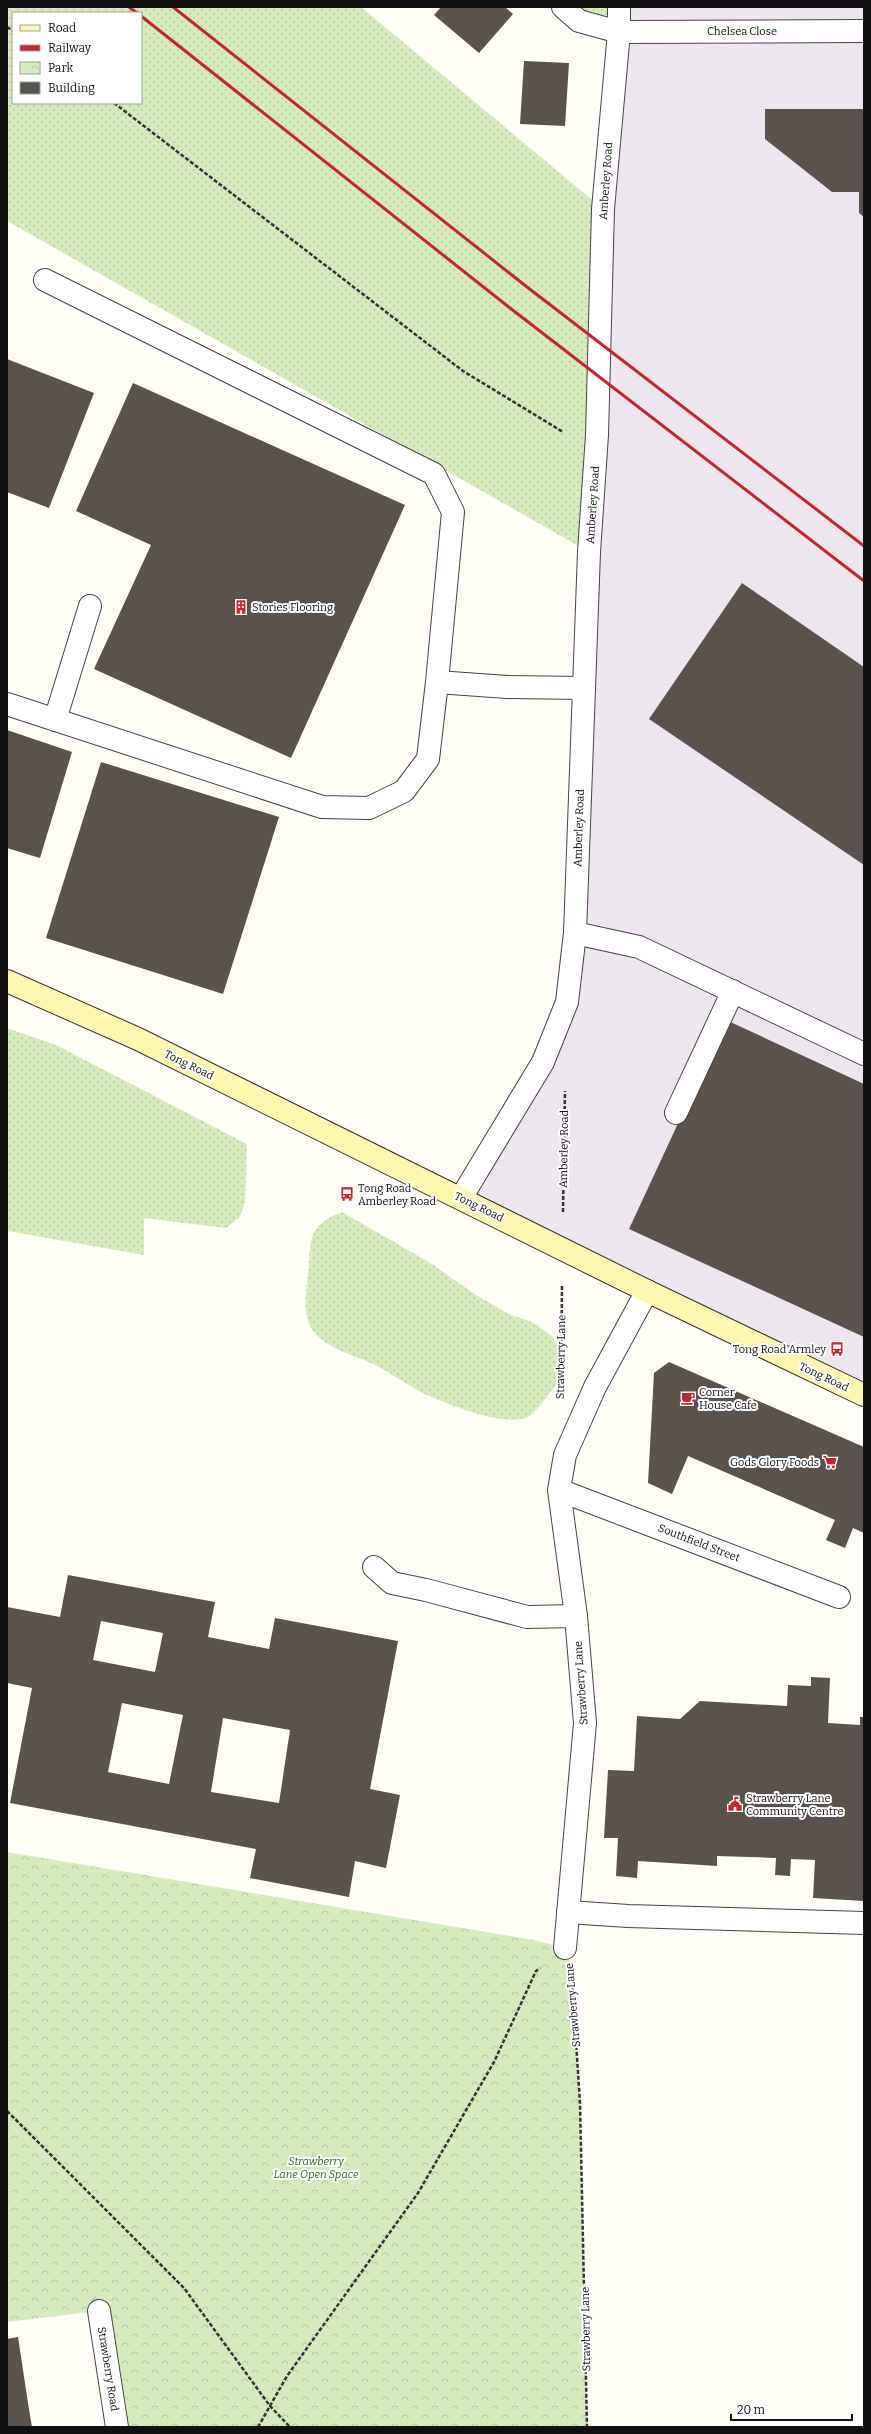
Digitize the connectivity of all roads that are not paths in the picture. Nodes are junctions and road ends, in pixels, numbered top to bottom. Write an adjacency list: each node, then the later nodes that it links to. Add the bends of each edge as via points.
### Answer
1 (563, 7): 4 (street, Chelsea Close, via 579,20)
2 (619, 7): 4 (street, Amberley Road)
3 (864, 31): 4 (street, Chelsea Close)
4 (619, 32): 8 (street, Amberley Road, via 603,209 596,452)
5 (45, 280): 7 (street, via 434,474 453,512)
6 (90, 606): 10 (street)
7 (437, 682): 8 (street, via 507,687); 10 (street, via 428,759 404,791 369,808 322,807)
8 (584, 688): 11 (street, Amberley Road)
9 (7, 704): 10 (street)
10 (55, 720)
11 (575, 933): 13 (street, via 639,947); 16 (street, Amberley Road, via 567,1002 543,1062)
12 (7, 981): 16 (main road, Tong Road, via 138,1039)
13 (733, 991): 14 (street); 15 (street)
14 (864, 1054)
15 (676, 1112)
16 (461, 1198): 17 (main road, Tong Road)
17 (647, 1291): 18 (main road, Tong Road); 19 (street, Strawberry Lane, via 595,1387 568,1448)
18 (864, 1395)
19 (559, 1490): 21 (street, Southfield Street); 22 (street, Strawberry Lane)
20 (374, 1567): 22 (street, via 392,1584 426,1590 527,1617)
21 (839, 1597)
22 (576, 1616): 23 (street, Strawberry Lane, via 584,1723)
23 (568, 1912): 24 (street); 25 (street, Strawberry Lane)
24 (864, 1924)
25 (565, 1948)
26 (99, 2311): 27 (street, Strawberry Road)
27 (117, 2427)

